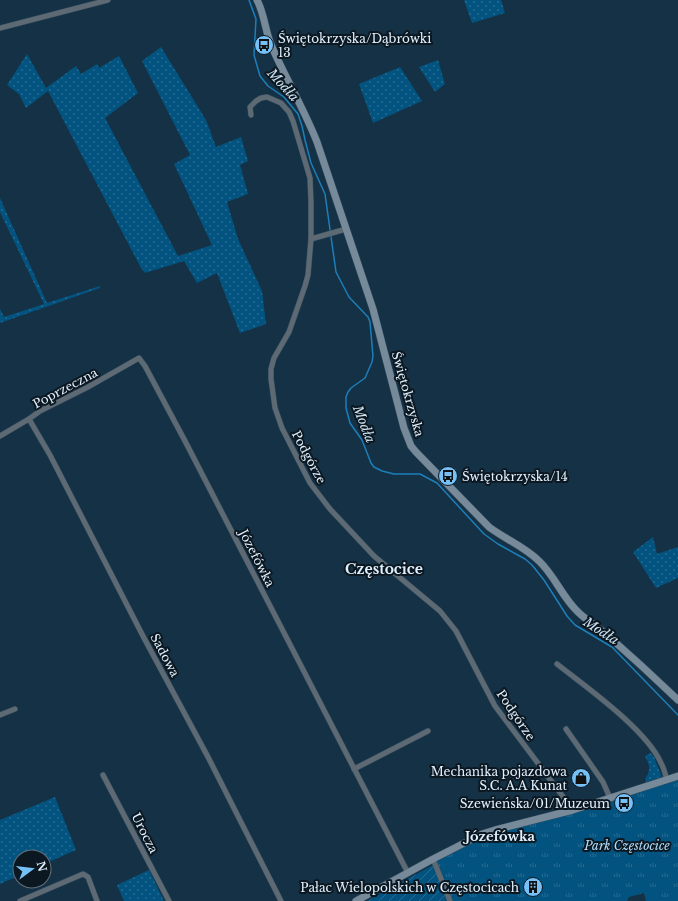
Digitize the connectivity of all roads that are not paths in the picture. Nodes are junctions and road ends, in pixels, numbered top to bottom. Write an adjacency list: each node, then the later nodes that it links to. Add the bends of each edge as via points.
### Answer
1 (108, 0): 3 (street)
2 (257, 0): 5 (street, Świętokrzyska, via 276,56 309,122)
3 (0, 28)
4 (251, 116): 6 (street, Podgórze, via 252,104 267,97 281,103 289,112 310,178)
5 (344, 230): 6 (street); 11 (street, Świętokrzyska, via 373,309 411,446 489,527 532,554 549,571 578,612 627,652)
6 (311, 238): 21 (street, Podgórze, via 305,286 288,332 270,369 275,408 282,428 310,483 330,509 374,556 440,611 456,631 496,706)
7 (139, 358): 8 (street, Poprzeczna, via 40,411); 16 (street, Józefówka, via 185,441)
8 (30, 419): 9 (street, Poprzeczna); 27 (street, Sadowa)
9 (0, 436)
10 (557, 664): 19 (street, via 637,731 661,762)
11 (678, 700)
12 (15, 709): 13 (street)
13 (0, 715)
14 (566, 728): 20 (street, via 603,782)
15 (428, 731): 16 (street)
16 (354, 769): 23 (street, Józefówka)
17 (103, 775): 26 (street, Urocza)
18 (678, 776): 19 (street)
19 (667, 780): 20 (street)
20 (610, 798): 21 (street)
21 (573, 810): 22 (street, via 482,834)
22 (433, 859): 23 (street); 29 (street)
23 (408, 873): 28 (street)
24 (20, 901): 25 (street, via 85,874)
25 (96, 901)
26 (169, 901)
27 (281, 901)
28 (356, 901)
29 (450, 901)

